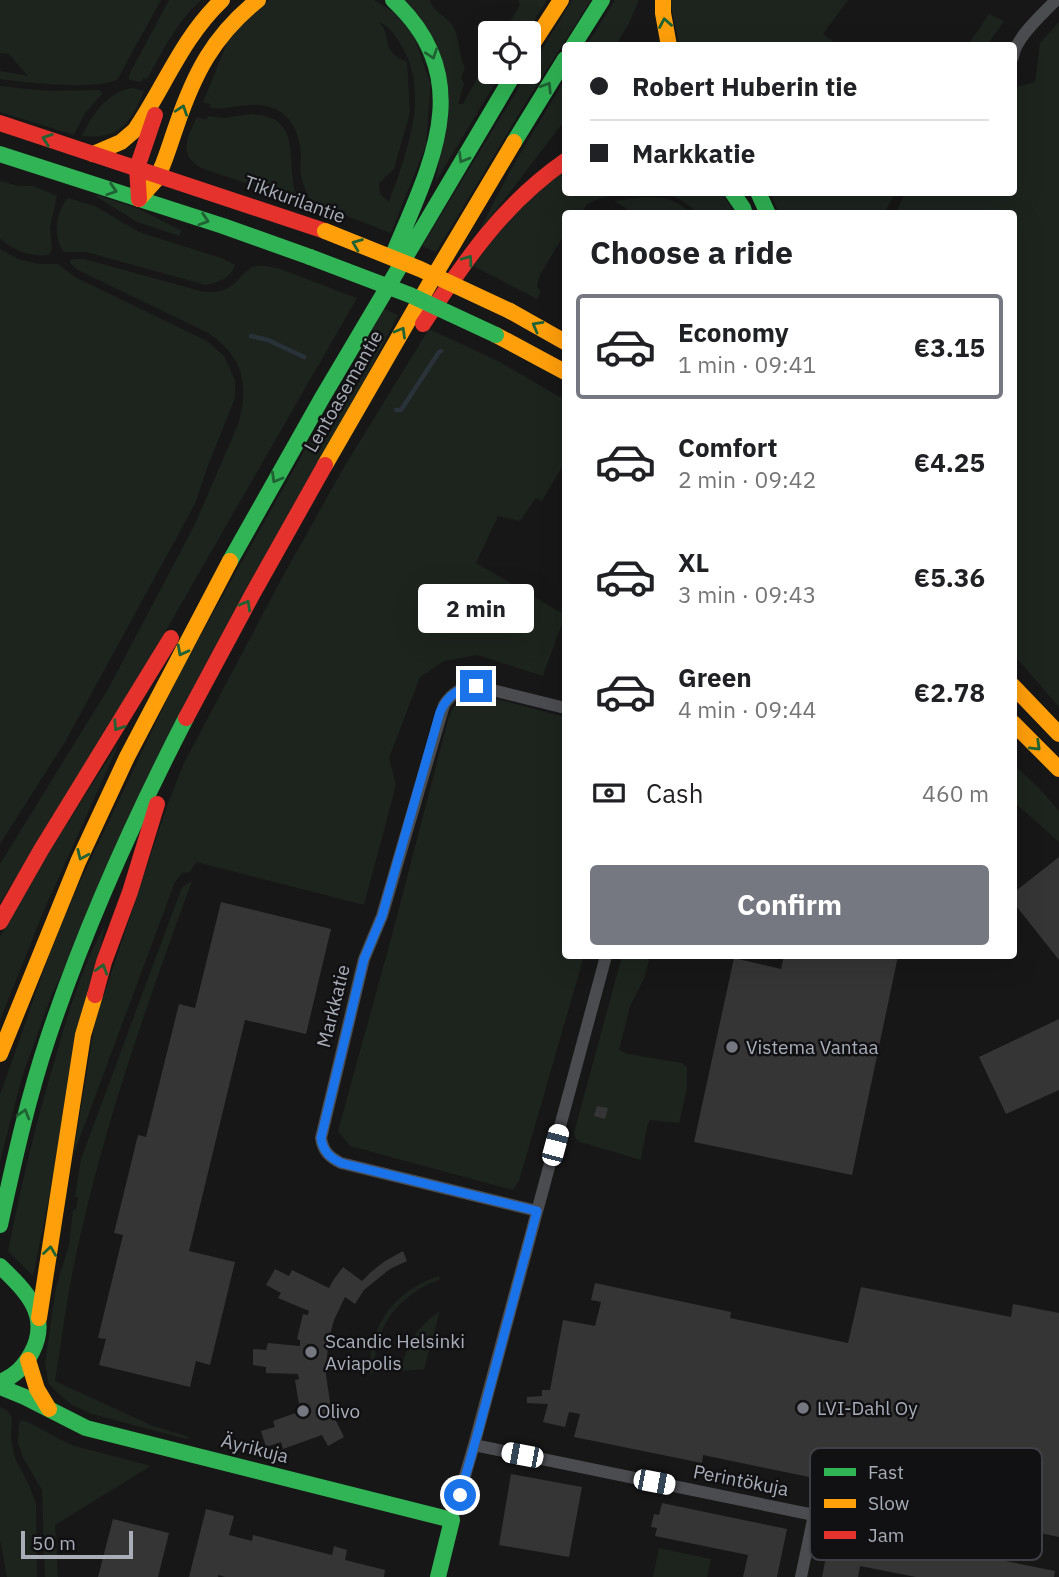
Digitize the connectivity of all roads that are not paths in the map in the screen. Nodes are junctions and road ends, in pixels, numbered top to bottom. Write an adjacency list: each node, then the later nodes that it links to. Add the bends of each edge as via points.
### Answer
1 (222, 0): 13 (main road, via 188,36)
2 (258, 0): 20 (main road, one-way to 2, via 191,85 208,52 228,26)
3 (393, 0): 22 (main road, one-way to 22, via 420,27 430,46 441,94 439,119 426,172)
4 (561, 0): 8 (main road)
5 (602, 0): 9 (main road)
6 (663, 0): 10 (main road, one-way to 6)
7 (1056, 0): 11 (street)
8 (541, 31)
9 (576, 42)
10 (668, 42)
11 (1017, 46)
12 (562, 63): 25 (main road, Lentoasemantie, one-way to 12)
13 (167, 76): 17 (main road, via 134,131); 19 (main road)
14 (508, 84): 22 (main road, Lentoasemantie, one-way to 22)
15 (0, 123): 17 (main road, Tikkurilantie, one-way to 15)
16 (0, 154): 21 (main road, one-way to 21)
17 (93, 154): 19 (main road, Tikkurilantie)
18 (562, 163): 25 (main road, one-way to 18, via 394,369 441,297 513,202)
19 (137, 168): 20 (main road, Tikkurilantie); 21 (main road)
20 (159, 175): 21 (main road); 23 (main road, Tikkurilantie, one-way to 20, bridge, via 420,269 325,231)
21 (139, 199): 24 (main road, one-way to 24, bridge, via 410,295)
22 (363, 328): 26 (main road, Lentoasemantie, one-way to 26)
23 (562, 339)
24 (562, 370)
25 (354, 412): 31 (main road, Lentoasemantie, one-way to 25)
26 (225, 569): 33 (main road, one-way to 33, via 179,624); 35 (main road, one-way to 35, via 78,862)
27 (1017, 691): 30 (main road)
28 (562, 707): 36 (street, Markkatie, via 476,686 454,692 443,705 382,916 364,959 321,1138 326,1153 341,1163)
29 (1017, 727): 32 (main road, one-way to 32)
30 (1059, 734)
31 (169, 752): 37 (main road, one-way to 31, via 22,1122 53,1020 138,814); 39 (main road, one-way to 31, via 83,1035 155,811)
32 (1059, 769)
33 (0, 922)
34 (605, 959): 36 (street)
35 (0, 1054)
36 (537, 1211): 44 (street)
37 (0, 1225)
38 (0, 1266): 39 (main road)
39 (39, 1318): 40 (main road)
40 (28, 1360): 41 (main road, via 16,1374); 43 (main road)
41 (0, 1382)
42 (0, 1387): 43 (main road, Äyrikuja)
43 (49, 1409): 46 (main road, Äyrikuja, via 86,1428)
44 (474, 1445): 45 (street, Perintökuja); 46 (street)
45 (810, 1514)
46 (452, 1520): 48 (main road)
47 (810, 1534): 49 (street, Perintökuja)
48 (438, 1577)
49 (801, 1577)

